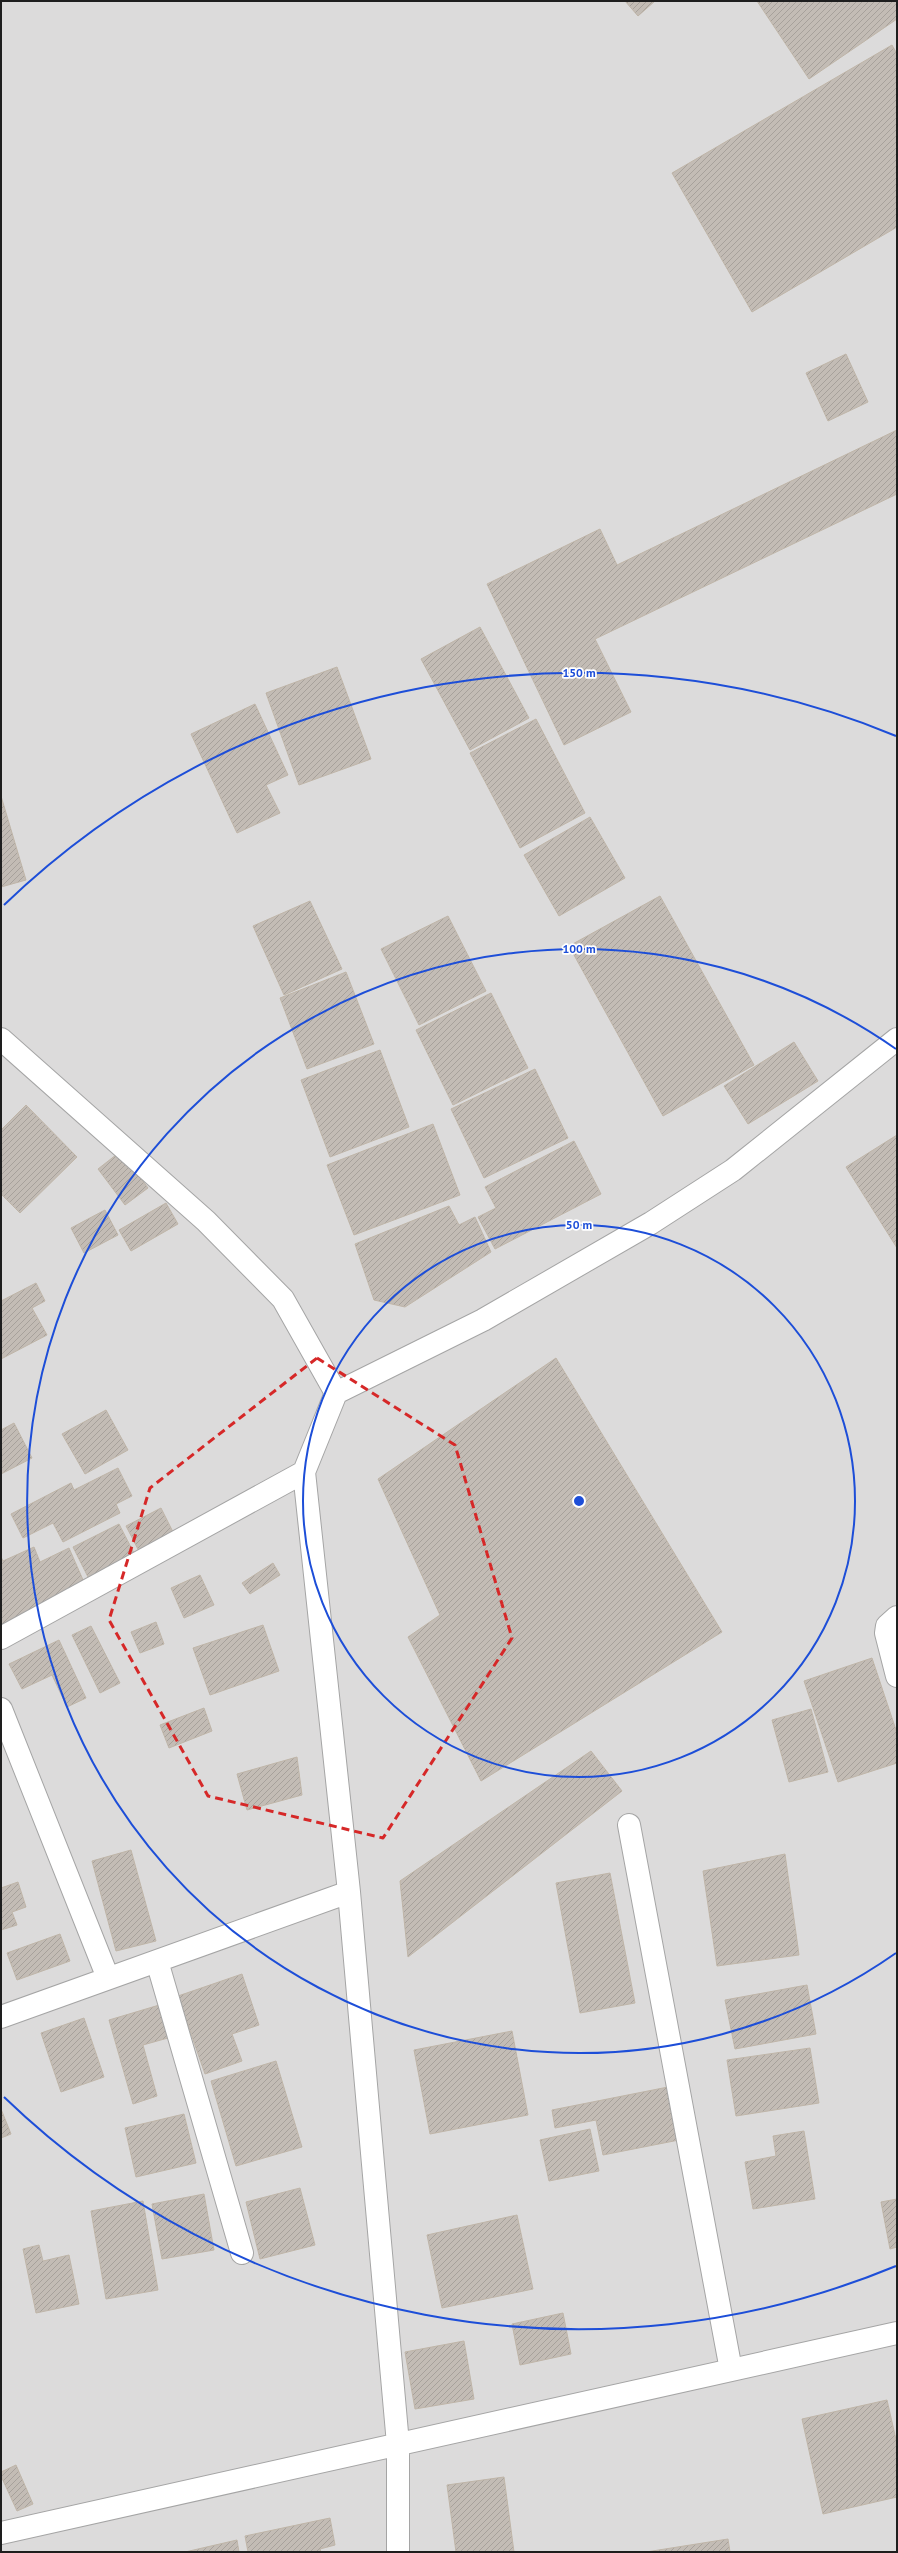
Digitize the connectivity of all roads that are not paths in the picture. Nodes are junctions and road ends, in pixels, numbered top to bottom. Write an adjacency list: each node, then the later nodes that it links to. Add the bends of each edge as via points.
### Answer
1 (1, 1039): 3 (street, via 206,1221 283,1299)
2 (897, 1039): 3 (street, via 733,1170 657,1219 483,1320)
3 (336, 1394): 4 (street)
4 (304, 1472): 6 (street); 10 (street)
5 (897, 1617): 7 (street, via 887,1626 886,1633)
6 (1, 1638)
7 (897, 1676)
8 (1, 1709): 12 (street)
9 (629, 1825): 16 (street)
10 (349, 1892): 11 (street); 17 (street)
11 (156, 1961): 12 (street); 14 (street)
12 (108, 1978): 13 (street)
13 (1, 2017)
14 (242, 2253)
15 (897, 2333): 16 (street)
16 (731, 2370): 17 (street)
17 (398, 2444): 18 (street); 19 (street)
18 (1, 2533)
19 (398, 2552)

